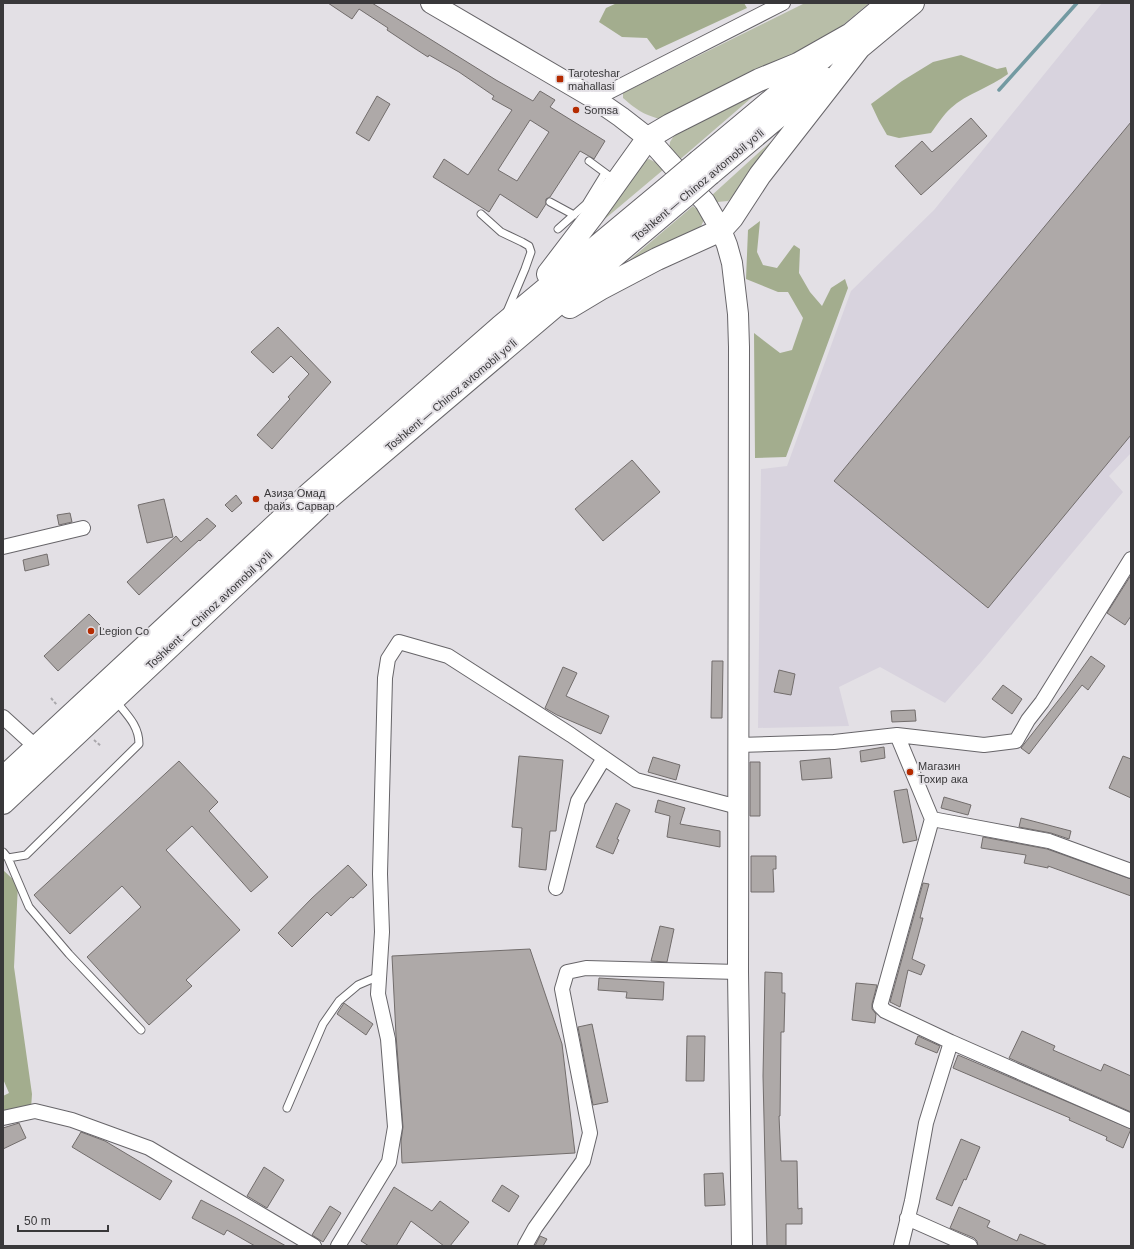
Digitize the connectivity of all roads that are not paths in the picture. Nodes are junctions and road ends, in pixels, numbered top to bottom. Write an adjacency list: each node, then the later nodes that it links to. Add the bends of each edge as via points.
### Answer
1 (431, 3): 6 (main road)
2 (783, 3): 6 (street)
3 (888, 3): 5 (highway, Toshkent — Chinoz avtomobil yoʻli)
4 (913, 3): 5 (highway, Toshkent — Chinoz avtomobil yoʻli)
5 (855, 41): 7 (highway, via 759,80); 14 (highway); 16 (highway, Toshkent — Chinoz avtomobil yoʻli, bridge)
6 (594, 99): 7 (main road)
7 (648, 138): 9 (highway); 14 (main road, via 704,202)
8 (589, 161): 9 (lane)
9 (611, 178): 11 (highway)
10 (550, 202): 13 (lane)
11 (590, 208): 13 (lane); 16 (highway, via 566,252 532,295)
12 (481, 214): 16 (lane, via 501,232 529,246 531,252)
13 (574, 215): 15 (lane)
14 (727, 224): 16 (highway); 23 (main road, via 727,245 732,263 738,314 739,347)
15 (558, 229)
16 (508, 334): 20 (highway, Toshkent — Chinoz avtomobil yoʻli); 24 (highway, Toshkent — Chinoz avtomobil yoʻli, via 309,494)
17 (83, 528): 18 (street)
18 (3, 547)
19 (1131, 559): 22 (street, via 1016,741 984,745)
20 (114, 699): 27 (highway, Toshkent — Chinoz avtomobil yoʻli); 30 (lane, via 135,726 139,744 26,854)
21 (3, 717): 24 (street)
22 (897, 735): 23 (street, via 834,742); 29 (street)
23 (738, 745): 28 (main road)
24 (36, 747): 26 (highway, Toshkent — Chinoz avtomobil yoʻli)
25 (604, 758): 28 (street, via 636,780); 32 (street, via 578,801); 34 (street, via 448,656 399,642 388,659 385,678 380,874 382,932)
26 (3, 778)
27 (3, 803)
28 (738, 807): 33 (main road)
29 (932, 819): 31 (street, via 1049,841); 36 (street, via 880,1006 885,1011)
30 (6, 855): 35 (lane, via 29,907 69,954)
31 (1131, 871)
32 (556, 888)
33 (738, 972): 44 (street, via 586,968 566,972 562,989 590,1133 583,1161 534,1228); 45 (main road)
34 (379, 976): 37 (lane, via 358,985 339,1001 323,1024); 43 (street, via 378,994 388,1039 395,1127 389,1162)
35 (141, 1030)
36 (951, 1042): 39 (street); 40 (street, via 926,1123)
37 (287, 1108)
38 (3, 1118): 41 (street, via 35,1111 72,1120 149,1148)
39 (1131, 1121)
40 (907, 1218): 46 (street); 47 (street)
41 (296, 1241): 42 (street)
42 (314, 1246)
43 (338, 1246)
44 (525, 1246)
45 (742, 1246)
46 (901, 1246)
47 (970, 1246)

